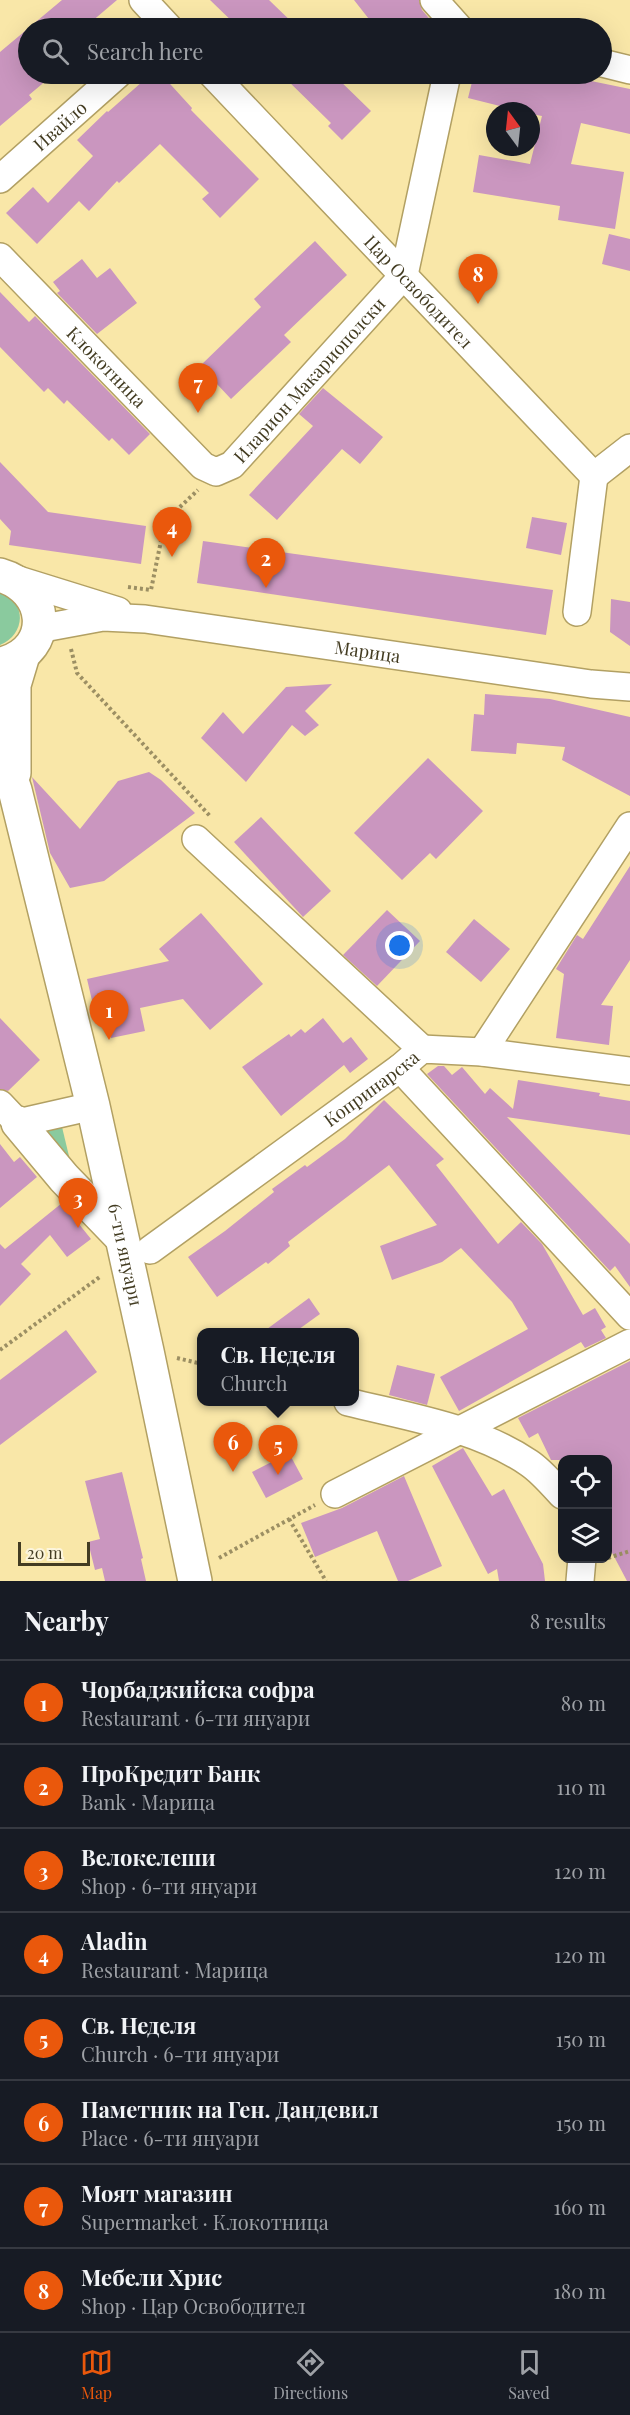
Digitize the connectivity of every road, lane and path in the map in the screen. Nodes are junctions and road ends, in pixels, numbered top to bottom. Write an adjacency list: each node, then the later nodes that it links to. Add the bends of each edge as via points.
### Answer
1 (143, 0): 4 (street)
2 (434, 0): 5 (street)
3 (463, 0): 6 (street)
4 (160, 18)
5 (449, 18)
6 (459, 18)
7 (612, 66): 8 (street)
8 (630, 70)
9 (107, 84): 12 (street, Ивайло)
10 (222, 84): 14 (street, Цар Освободител)
11 (445, 84): 14 (street)
12 (0, 179)
13 (0, 257): 16 (street, Клокотница, via 203,466)
14 (404, 275): 16 (street, Иларион Макариополски, via 232,465); 17 (street, Цар Освободител)
15 (630, 448): 17 (street)
16 (216, 472): 19 (path, via 165,521 151,590)
17 (594, 476): 20 (street)
18 (7, 577): 21 (street); 22 (main road, via 30,591 38,609)
19 (117, 585)
20 (577, 612)
21 (146, 619): 22 (street, via 103,617); 23 (street, Марица)
22 (32, 643): 25 (main road, via 14,685); 27 (path, via 77,673 215,822)
23 (630, 687)
24 (0, 746): 25 (main road)
25 (15, 790): 32 (main road, 6-ти януари)
26 (630, 826): 29 (street)
27 (196, 839): 28 (street)
28 (422, 1049): 29 (street, Копринарска); 30 (street, Копринарска)
29 (482, 1052): 31 (street, Копринарска)
30 (400, 1068): 34 (street, Копринарска); 35 (street)
31 (630, 1071)
32 (93, 1106): 33 (street, via 49,1118); 34 (main road, 6-ти януари)
33 (9, 1113): 34 (main road, via 64,1178)
34 (132, 1248): 37 (path); 46 (main road, 6-ти януари, via 147,1351)
35 (630, 1316)
36 (630, 1343): 39 (street)
37 (0, 1350)
38 (359, 1404): 39 (street)
39 (458, 1430): 40 (street, via 530,1463); 41 (street)
40 (558, 1491)
41 (335, 1494): 42 (path)
42 (290, 1519): 46 (path); 47 (path)
43 (630, 1551): 44 (path)
44 (612, 1557)
45 (582, 1563): 48 (street)
46 (194, 1577)
47 (326, 1581)
48 (580, 1581)

